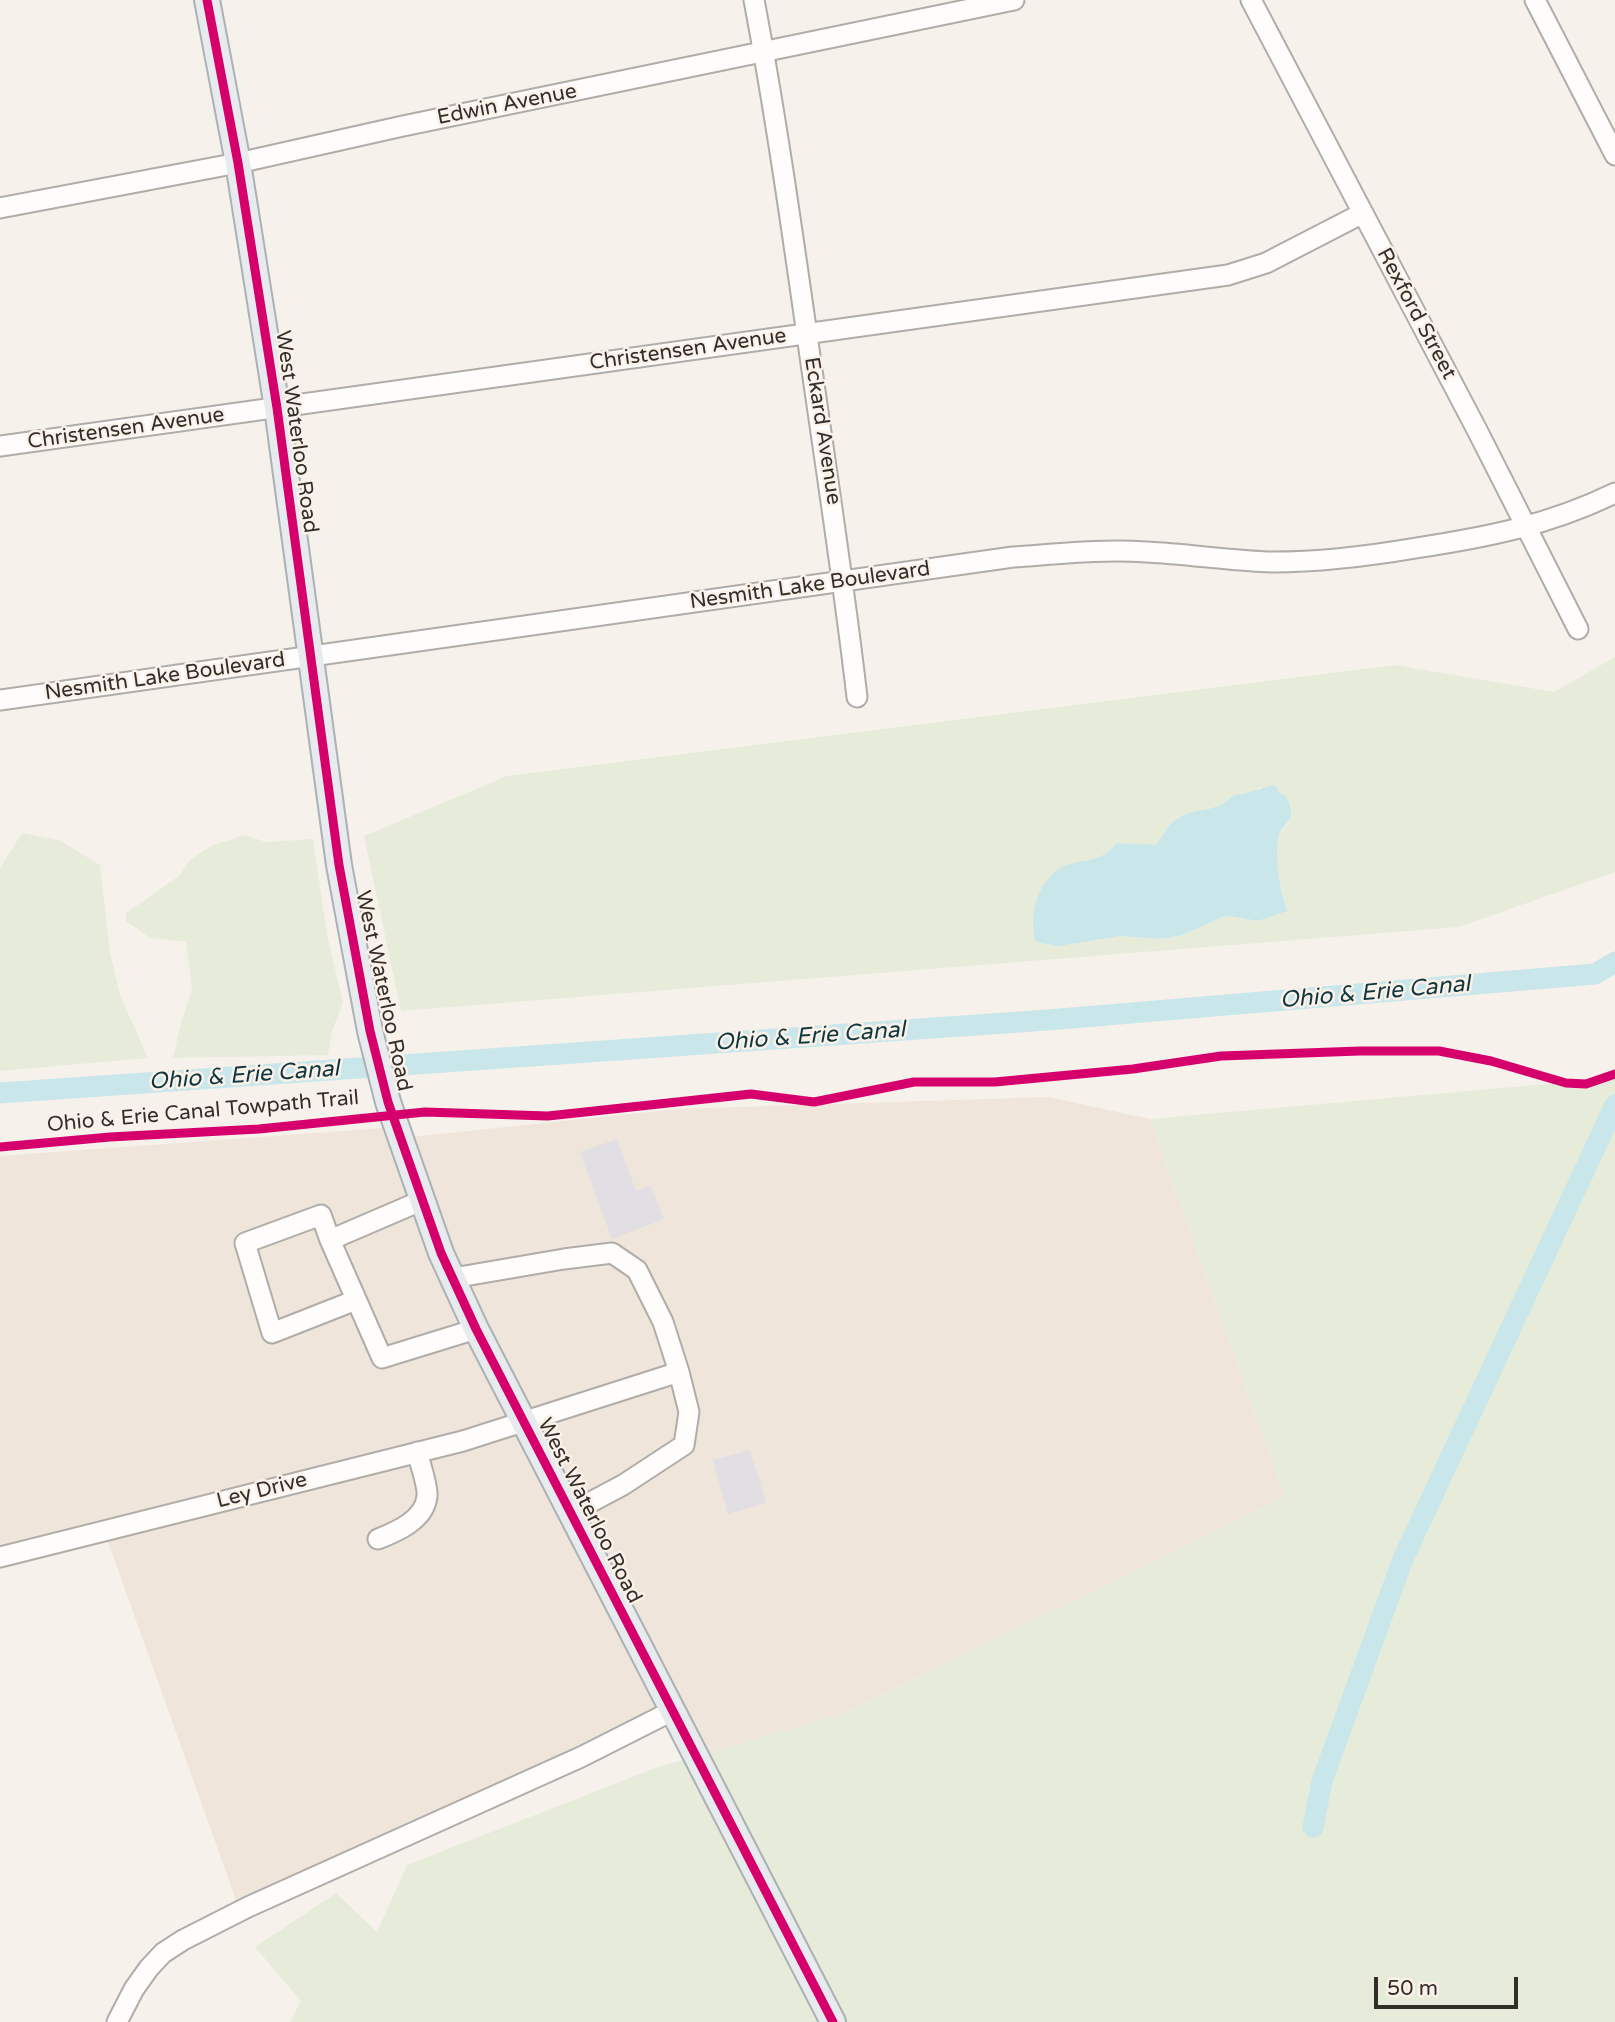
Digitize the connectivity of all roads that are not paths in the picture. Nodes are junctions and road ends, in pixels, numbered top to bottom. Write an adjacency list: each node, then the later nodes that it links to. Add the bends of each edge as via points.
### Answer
1 (207, 0): 8 (main road, West Waterloo Road)
2 (754, 0): 6 (street, Eckard Avenue)
3 (1014, 0): 6 (street, Edwin Avenue)
4 (1251, 0): 10 (street, Rexford Street)
5 (1535, 0): 7 (street)
6 (764, 53): 8 (street, Edwin Avenue); 11 (street, Eckard Avenue)
7 (1615, 155)
8 (237, 163): 9 (street, Edwin Avenue); 12 (main road, West Waterloo Road)
9 (0, 208)
10 (1363, 213): 11 (street, Christensen Avenue, via 1266,263 1228,275); 15 (street, Rexford Street)
11 (807, 334): 12 (street, Christensen Avenue); 16 (street, Eckard Avenue)
12 (276, 408): 13 (street, Christensen Avenue); 18 (main road, West Waterloo Road)
13 (0, 446)
14 (1615, 493): 15 (street, Nesmith Lake Boulevard)
15 (1525, 527): 16 (street, Nesmith Lake Boulevard, via 1325,561 1086,551); 17 (street, Rexford Street)
16 (844, 582): 18 (street, Nesmith Lake Boulevard); 19 (street, Eckard Avenue)
17 (1578, 629)
18 (310, 657): 20 (street, Nesmith Lake Boulevard); 21 (main road, West Waterloo Road, via 339,865 370,1031 388,1102)
19 (857, 697)
20 (0, 700)
21 (423, 1200): 22 (street); 23 (main road, West Waterloo Road)
22 (330, 1240): 24 (street); 24 (street, via 321,1215 245,1243 272,1333)
23 (453, 1278): 25 (main road, West Waterloo Road); 26 (street, via 612,1253 637,1270 663,1322)
24 (356, 1300): 25 (street, via 382,1358)
25 (476, 1329): 27 (main road, West Waterloo Road)
26 (679, 1372): 27 (street, Ley Drive); 29 (street, via 689,1412 684,1445)
27 (523, 1421): 28 (street, Ley Drive); 29 (main road, West Waterloo Road)
28 (417, 1452): 30 (street, via 428,1497 401,1530); 31 (street, Ley Drive)
29 (570, 1513): 32 (main road, West Waterloo Road)
30 (378, 1539)
31 (0, 1557)
32 (672, 1711): 33 (street, via 183,1940 149,1968); 34 (main road, West Waterloo Road)
33 (117, 2022)
34 (833, 2022)

